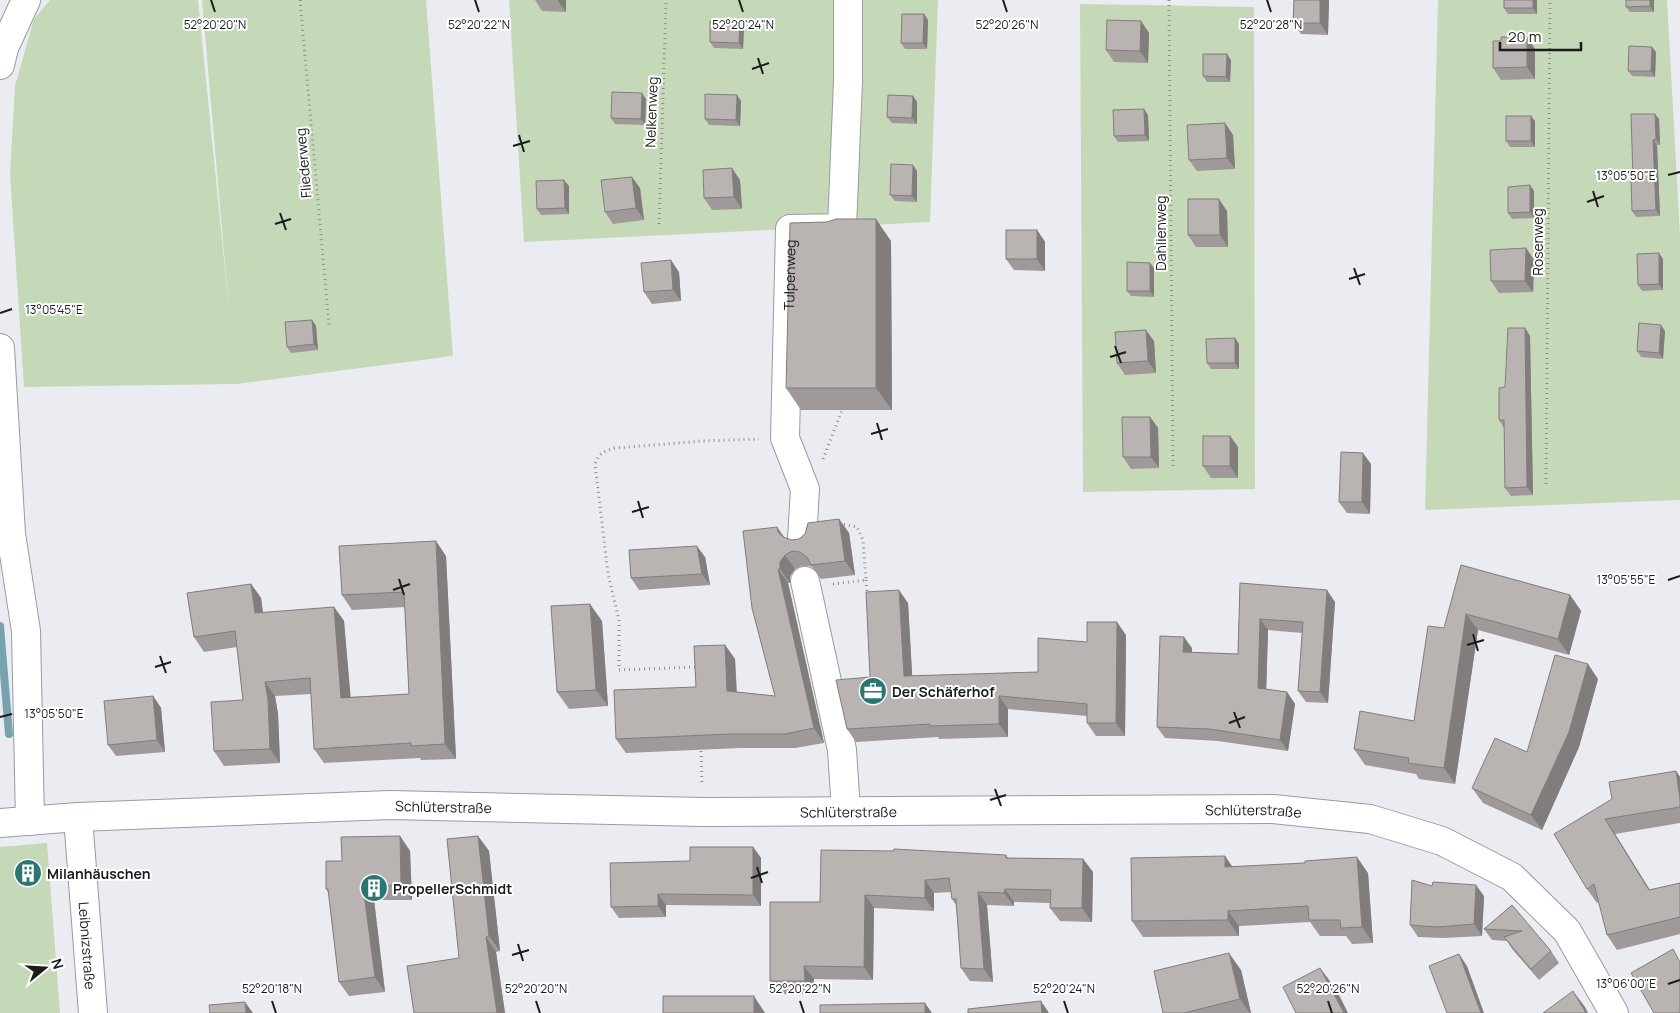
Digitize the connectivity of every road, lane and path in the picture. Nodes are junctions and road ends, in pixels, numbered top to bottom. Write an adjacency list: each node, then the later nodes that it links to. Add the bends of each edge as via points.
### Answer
1 (26, 0): 7 (street, via 4,48)
2 (300, 0): 9 (path, Fliederweg)
3 (666, 0): 8 (path, Nelkenweg)
4 (848, 0): 12 (street, Tulpenweg, via 842,228 790,229)
5 (1170, 0): 13 (path, Dahlienweg)
6 (1550, 0): 14 (path, Rosenweg)
7 (0, 65)
8 (659, 224)
9 (329, 325)
10 (0, 348): 25 (street, via 11,534 26,631)
11 (842, 410): 15 (path, via 821,464)
12 (785, 438): 15 (street, Tulpenweg); 20 (path, via 616,448 598,455 595,464 608,574 619,620 619,670 697,667)
13 (1173, 466)
14 (1546, 484)
15 (805, 489): 16 (street, Tulpenweg)
16 (802, 533): 17 (path, via 846,524 857,527 863,540)
17 (866, 580): 18 (path); 19 (path)
18 (805, 584): 23 (street, via 842,750)
19 (868, 598)
20 (697, 677)
21 (700, 737): 22 (path)
22 (701, 757)
23 (846, 811): 24 (street, Schlüterstraße, via 704,812 390,805); 28 (street, Schlüterstraße, via 1273,809 1370,820 1442,841 1512,877 1567,931)
24 (78, 817): 25 (street, Schlüterstraße); 27 (street, Leibnizstraße)
25 (30, 821): 26 (street, Schlüterstraße)
26 (0, 823)
27 (93, 1013)
28 (1614, 1013)

